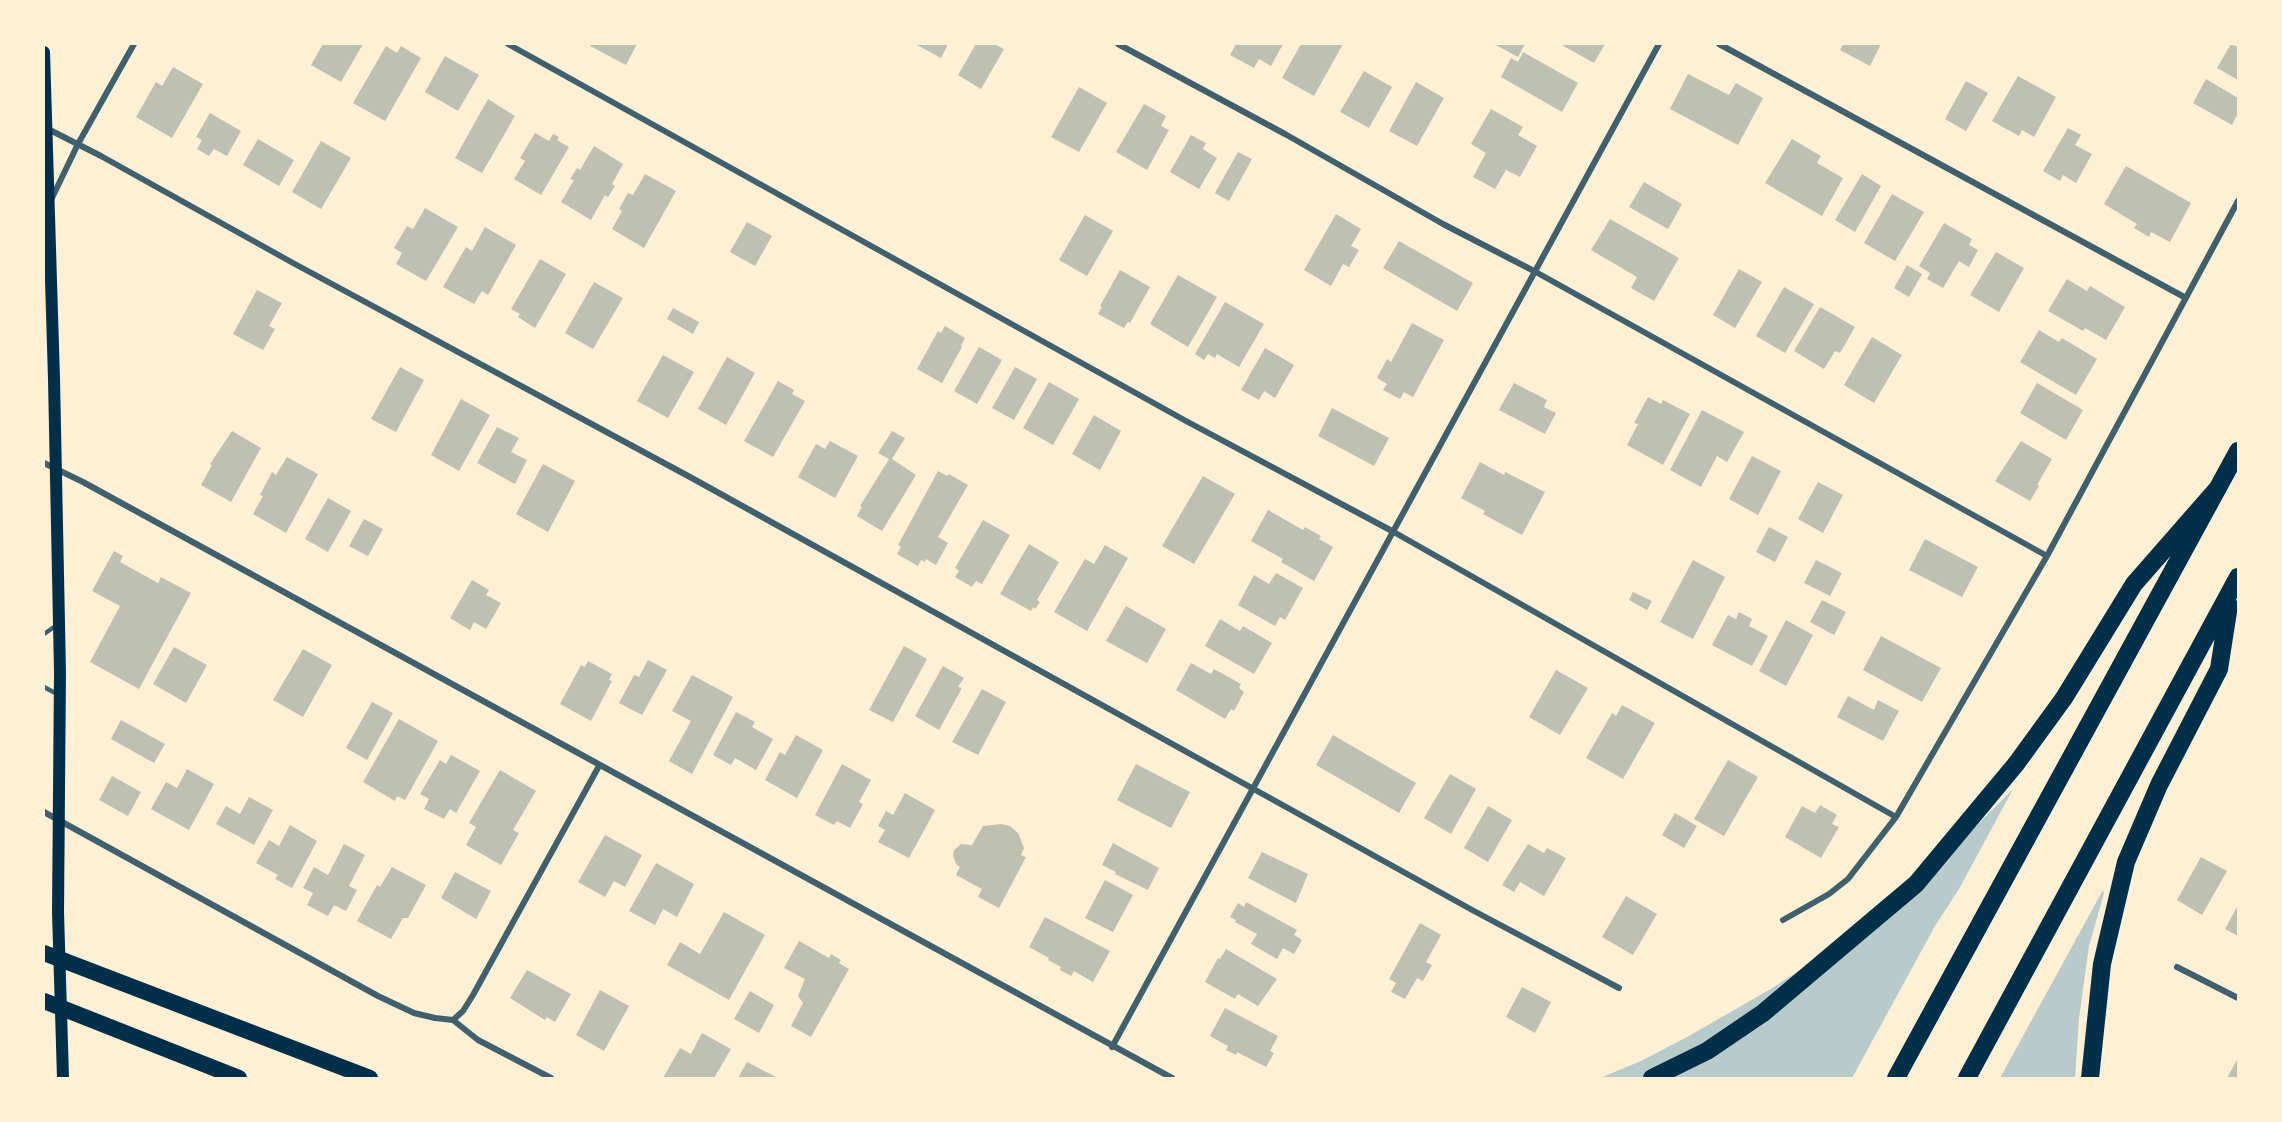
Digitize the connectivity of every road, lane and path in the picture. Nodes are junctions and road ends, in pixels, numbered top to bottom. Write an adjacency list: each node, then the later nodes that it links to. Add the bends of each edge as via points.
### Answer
1 (134, 44): 8 (street)
2 (508, 44): 16 (street)
3 (1118, 44): 11 (street)
4 (1659, 44): 11 (street)
5 (1719, 44): 12 (street)
6 (44, 52): 7 (main road)
7 (44, 127): 8 (street); 10 (main road)
8 (78, 144): 10 (street); 24 (street)
9 (2238, 201): 12 (street)
10 (49, 203): 14 (main road)
11 (1534, 272): 16 (street); 17 (street)
12 (2186, 298): 17 (street)
13 (2238, 451): 15 (highway)
14 (49, 467): 19 (main road); 23 (street, via 83,482)
15 (2218, 488): 43 (highway, via 2134,584 2064,698 2016,764 1916,884 1763,1013 1707,1051); 44 (highway)
16 (1392, 531): 24 (street); 26 (street)
17 (2047, 556): 26 (street)
18 (2235, 584): 45 (highway); 46 (highway, via 2219,669 2158,785 2126,862 2102,964)
19 (59, 624): 20 (lane); 22 (main road)
20 (44, 634)
21 (44, 687): 22 (lane)
22 (60, 695): 27 (main road)
23 (599, 766): 36 (street, via 473,996); 37 (street)
24 (1252, 787): 32 (street); 37 (street)
25 (44, 812): 27 (street)
26 (1896, 817): 28 (street, via 1848,879)
27 (61, 822): 30 (main road); 36 (street, via 378,996 414,1013)
28 (1783, 920)
29 (44, 953): 30 (highway)
30 (60, 959): 35 (main road); 40 (highway)
31 (2177, 967): 33 (street)
32 (1619, 988)
33 (2238, 998)
34 (44, 1001): 35 (highway)
35 (62, 1009): 38 (main road); 39 (highway)
36 (453, 1020): 41 (street, via 478,1040)
37 (1112, 1047): 42 (street)
38 (63, 1078)
39 (239, 1078)
40 (370, 1078)
41 (551, 1078)
42 (1172, 1078)
43 (1652, 1078)
44 (1896, 1078)
45 (1967, 1078)
46 (2091, 1078)

